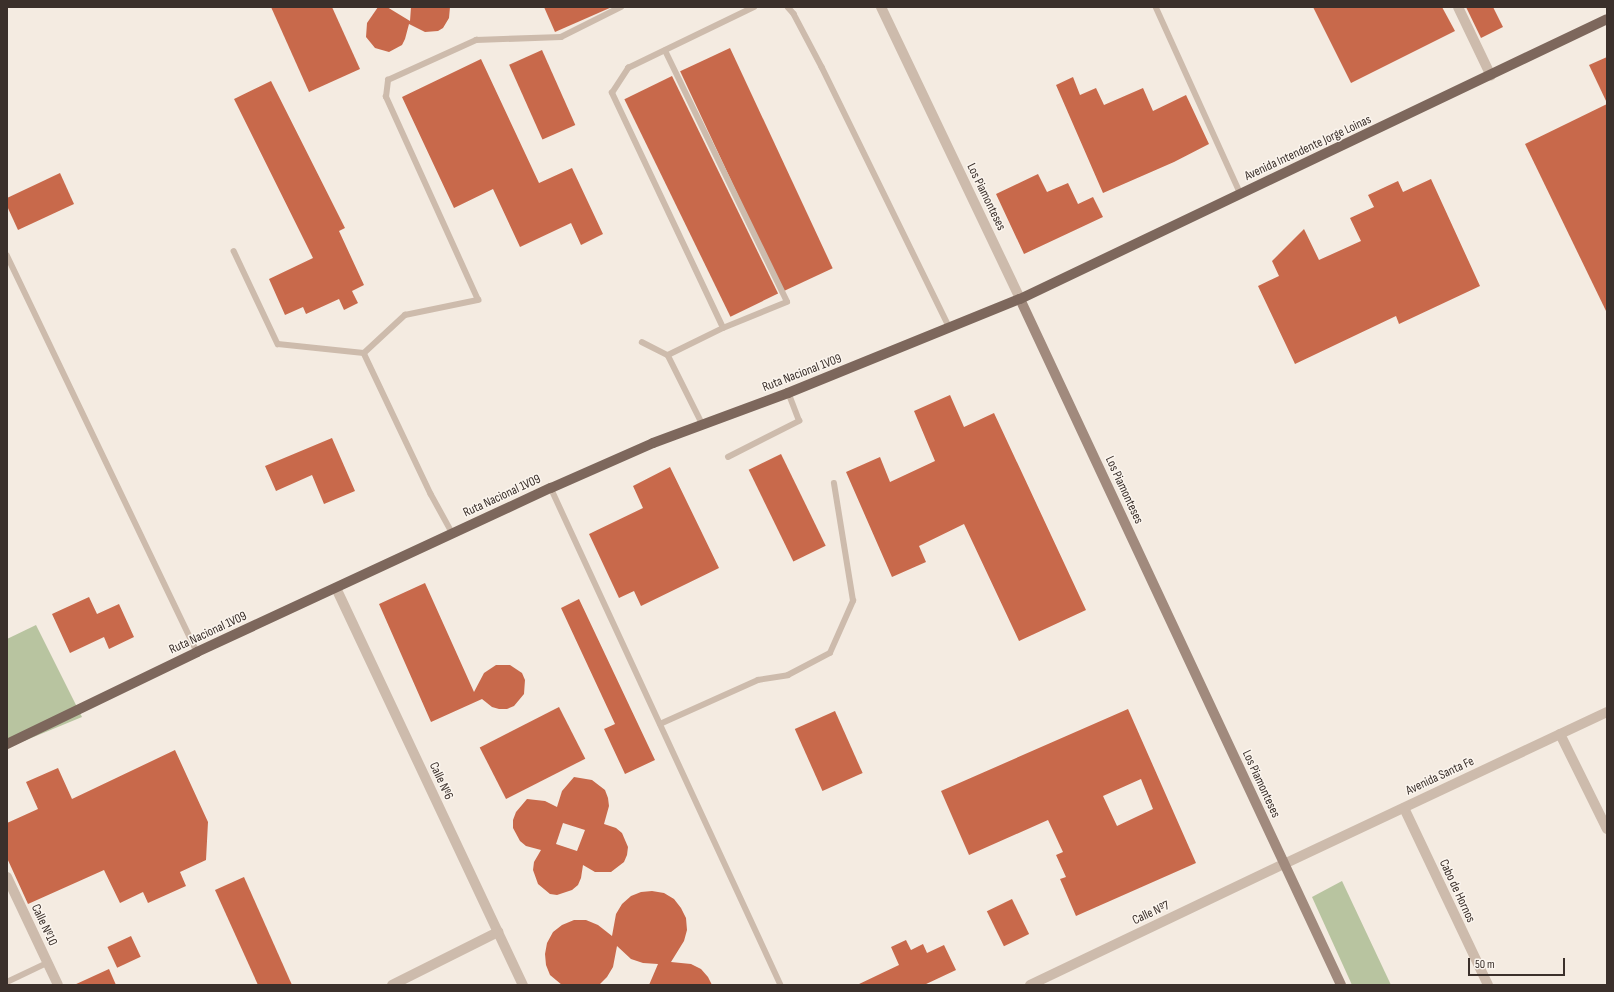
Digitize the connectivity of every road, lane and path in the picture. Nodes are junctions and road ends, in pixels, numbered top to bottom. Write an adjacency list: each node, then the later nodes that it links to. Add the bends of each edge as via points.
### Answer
1 (621, 7): 17 (lane, via 561,37 476,40 388,80 386,97 478,300 405,315)
2 (754, 7): 8 (lane)
3 (788, 7): 15 (lane, via 822,67)
4 (881, 7): 13 (street, Los Piamonteses)
5 (1156, 7): 10 (lane)
6 (1458, 7): 9 (street)
7 (1607, 19): 9 (main road, Avenida Intendente Jorge Loinas)
8 (665, 51): 14 (lane, via 628,68 612,93); 14 (lane, via 787,302)
9 (1491, 76): 10 (main road, Avenida Intendente Jorge Loinas)
10 (1241, 194): 13 (main road, Avenida Intendente Jorge Loinas)
11 (234, 251): 17 (lane, via 278,344)
12 (7, 255): 26 (lane)
13 (1020, 299): 15 (main road, Ruta Nacional 1V09); 33 (main road, Los Piamonteses)
14 (724, 328): 18 (lane)
15 (950, 328): 19 (main road, Ruta Nacional 1V09)
16 (642, 342): 18 (lane)
17 (364, 353): 24 (lane, via 431,494)
18 (668, 355): 20 (lane)
19 (788, 393): 20 (main road, Ruta Nacional 1V09); 21 (lane, via 799,421)
20 (703, 425): 23 (main road, Ruta Nacional 1V09, via 653,443)
21 (728, 457)
22 (834, 484): 28 (lane, via 853,601 830,653 788,675 758,680)
23 (551, 488): 24 (main road, Ruta Nacional 1V09); 28 (lane)
24 (453, 534): 25 (main road, Ruta Nacional 1V09)
25 (336, 588): 26 (main road, Ruta Nacional 1V09); 35 (street, Calle Nº6)
26 (197, 652): 30 (main road, Ruta Nacional 1V09)
27 (1607, 712): 29 (street, Avenida Santa Fe)
28 (660, 724): 41 (lane)
29 (1560, 734): 31 (street, Avenida Santa Fe); 32 (street)
30 (7, 744)
31 (1404, 808): 33 (street, Avenida Santa Fe); 44 (street, Cabo de Hornos)
32 (1607, 829)
33 (1284, 864): 42 (street, Calle Nº7); 43 (main road, Los Piamonteses)
34 (7, 877): 36 (street, Calle Nº10)
35 (498, 932): 39 (street); 40 (street, Calle Nº6)
36 (47, 963): 37 (lane); 38 (street, Calle Nº10)
37 (7, 982)
38 (58, 985)
39 (392, 985)
40 (523, 985)
41 (781, 985)
42 (1030, 985)
43 (1341, 985)
44 (1488, 985)

